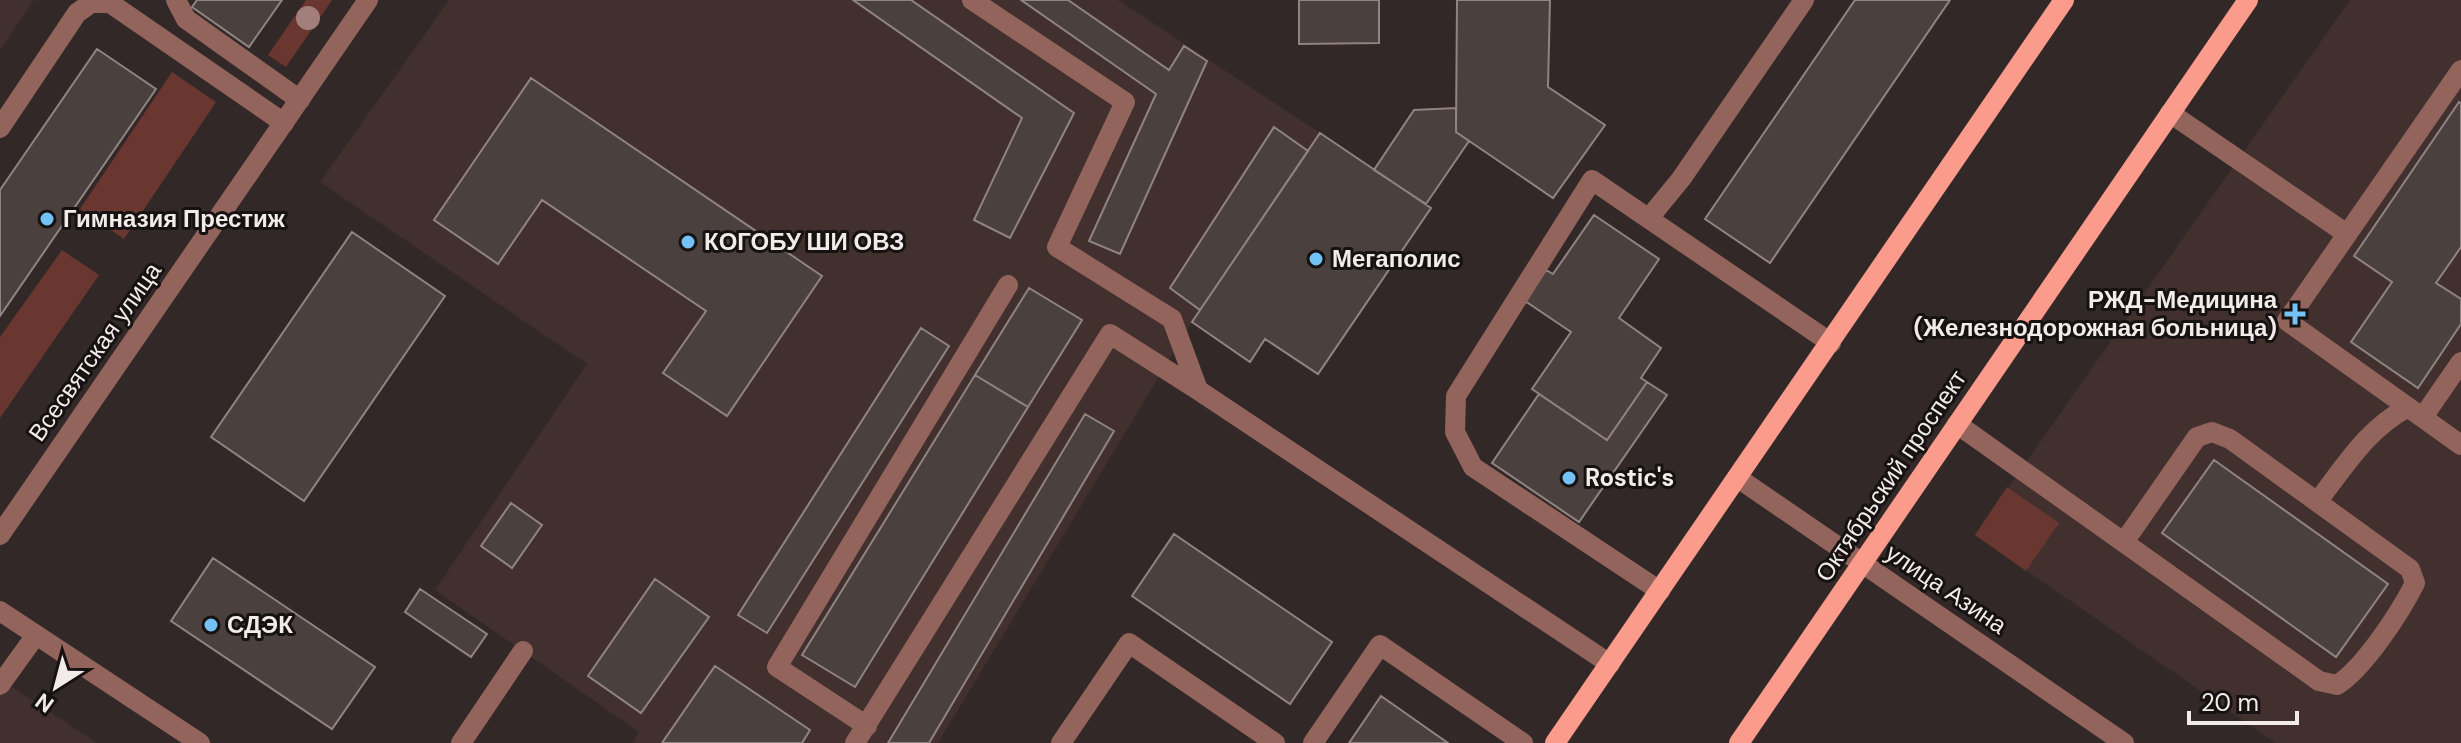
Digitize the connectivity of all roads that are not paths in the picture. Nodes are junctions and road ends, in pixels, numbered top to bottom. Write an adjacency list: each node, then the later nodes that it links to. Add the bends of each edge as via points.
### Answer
1 (176, 0): 8 (street, via 186,19)
2 (368, 0): 8 (street, Всесвятская улица)
3 (972, 0): 17 (street, via 1125,102 1057,247 1172,319)
4 (1804, 0): 12 (street)
5 (2064, 0): 15 (main road)
6 (2248, 0): 9 (main road, Октябрьский проспект)
7 (2461, 70): 13 (street)
8 (300, 100): 10 (street, Всесвятская улица)
9 (2170, 113): 13 (street); 19 (main road, Октябрьский проспект)
10 (284, 123): 11 (street, via 110,3 91,3 77,13); 23 (street, Всесвятская улица)
11 (0, 128)
12 (1649, 218): 15 (street); 26 (street, via 1592,180 1456,396 1455,432 1473,467)
13 (2347, 234): 18 (street, via 2287,321)
14 (1008, 285): 32 (street, via 777,667)
15 (1831, 343): 21 (main road)
16 (2461, 362): 18 (street)
17 (1198, 390): 30 (street); 32 (street, via 1110,334)
18 (2415, 412): 20 (street); 22 (street, via 2386,419)
19 (1957, 424): 24 (street); 25 (main road, Октябрьский проспект)
20 (2461, 445)
21 (1738, 478): 25 (street, улица Азина); 26 (main road)
22 (2317, 502): 24 (street, via 2230,439 2212,432 2197,437); 24 (street, via 2410,569 2415,583 2352,675 2337,685 2319,681)
23 (0, 535)
24 (2124, 542)
25 (1863, 563): 40 (main road, Октябрьский проспект); 41 (street, улица Азина)
26 (1660, 591): 30 (main road)
27 (0, 611): 28 (street)
28 (36, 635): 31 (street); 33 (street)
29 (523, 651): 34 (street)
30 (1610, 664): 39 (main road)
31 (0, 685)
32 (861, 734)
33 (200, 743)
34 (461, 743)
35 (1061, 743): 36 (street, via 1129,643)
36 (1275, 743)
37 (1313, 743): 38 (street, via 1380,645)
38 (1523, 743)
39 (1555, 743)
40 (1739, 743)
41 (2124, 743)

